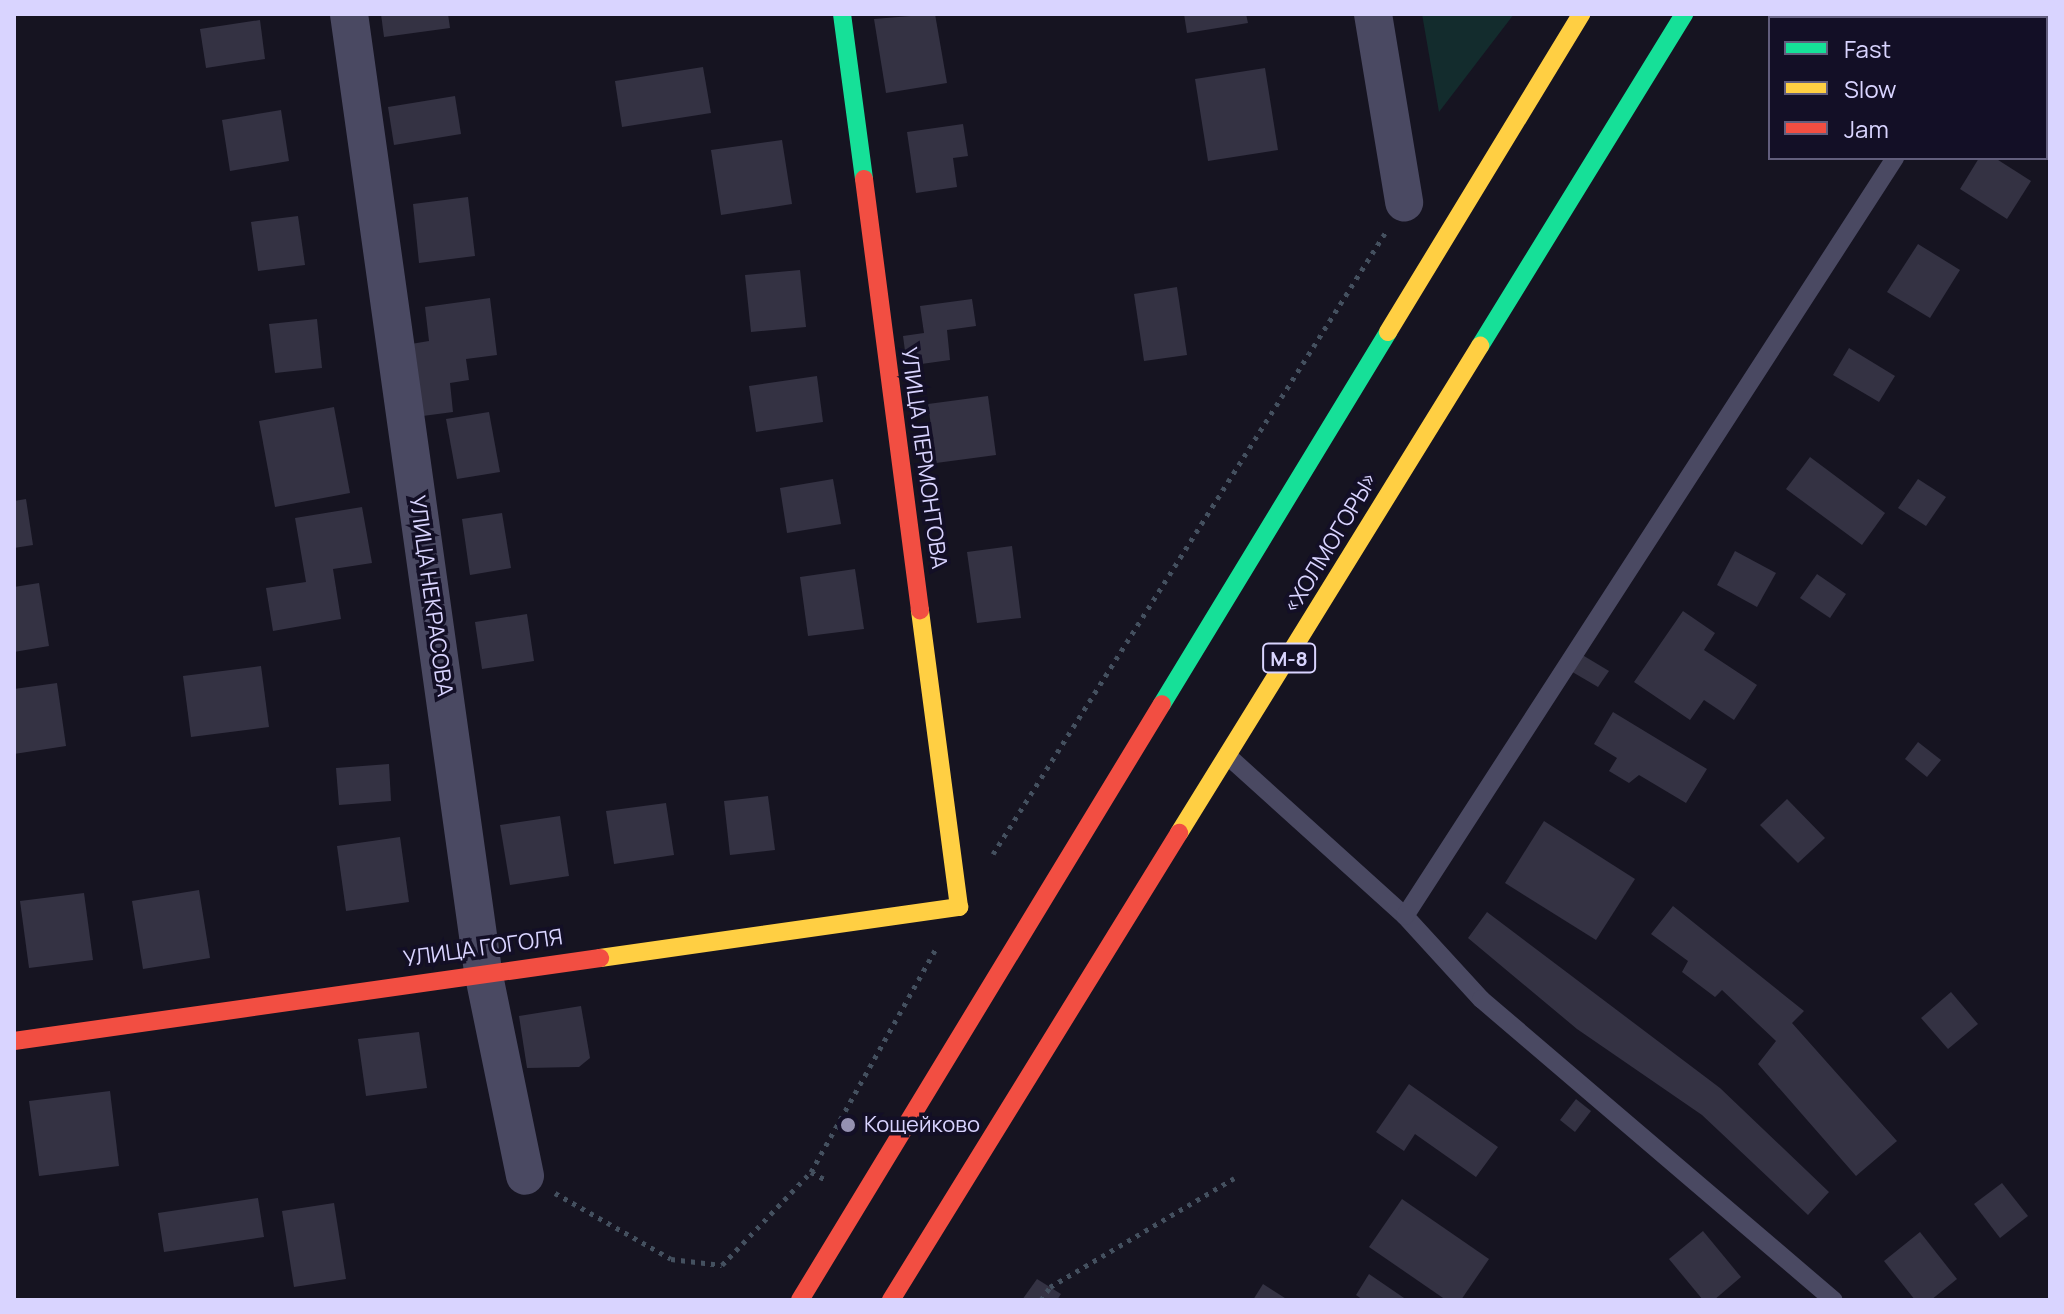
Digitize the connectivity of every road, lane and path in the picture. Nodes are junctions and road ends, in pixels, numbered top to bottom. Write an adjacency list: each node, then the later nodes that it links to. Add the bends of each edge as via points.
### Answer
1 (349, 14): 11 (street, УЛИЦА НЕКРАСОВА)
2 (842, 14): 9 (main road, УЛИЦА ЛЕРМОНТОВА)
3 (1373, 14): 7 (street)
4 (1581, 14): 17 (main road)
5 (1684, 14): 8 (main road, «ХОЛМОГОРЫ» / М-8)
6 (1894, 160): 10 (lane)
7 (1404, 202): 9 (path)
8 (1229, 757): 10 (lane); 18 (main road, «ХОЛМОГОРЫ» / М-8)
9 (959, 907): 11 (main road, УЛИЦА ГОГОЛЯ); 13 (path)
10 (1405, 916): 20 (lane, via 1481,999)
11 (483, 971): 12 (main road, УЛИЦА ГОГОЛЯ); 15 (street, УЛИЦА НЕКРАСОВА)
12 (14, 1041)
13 (811, 1172): 14 (path); 15 (path, via 722,1265 671,1259)
14 (827, 1175)
15 (525, 1176)
16 (1234, 1178): 19 (path, via 1050,1287)
17 (800, 1300)
18 (891, 1300)
19 (1041, 1300)
20 (1834, 1300)

